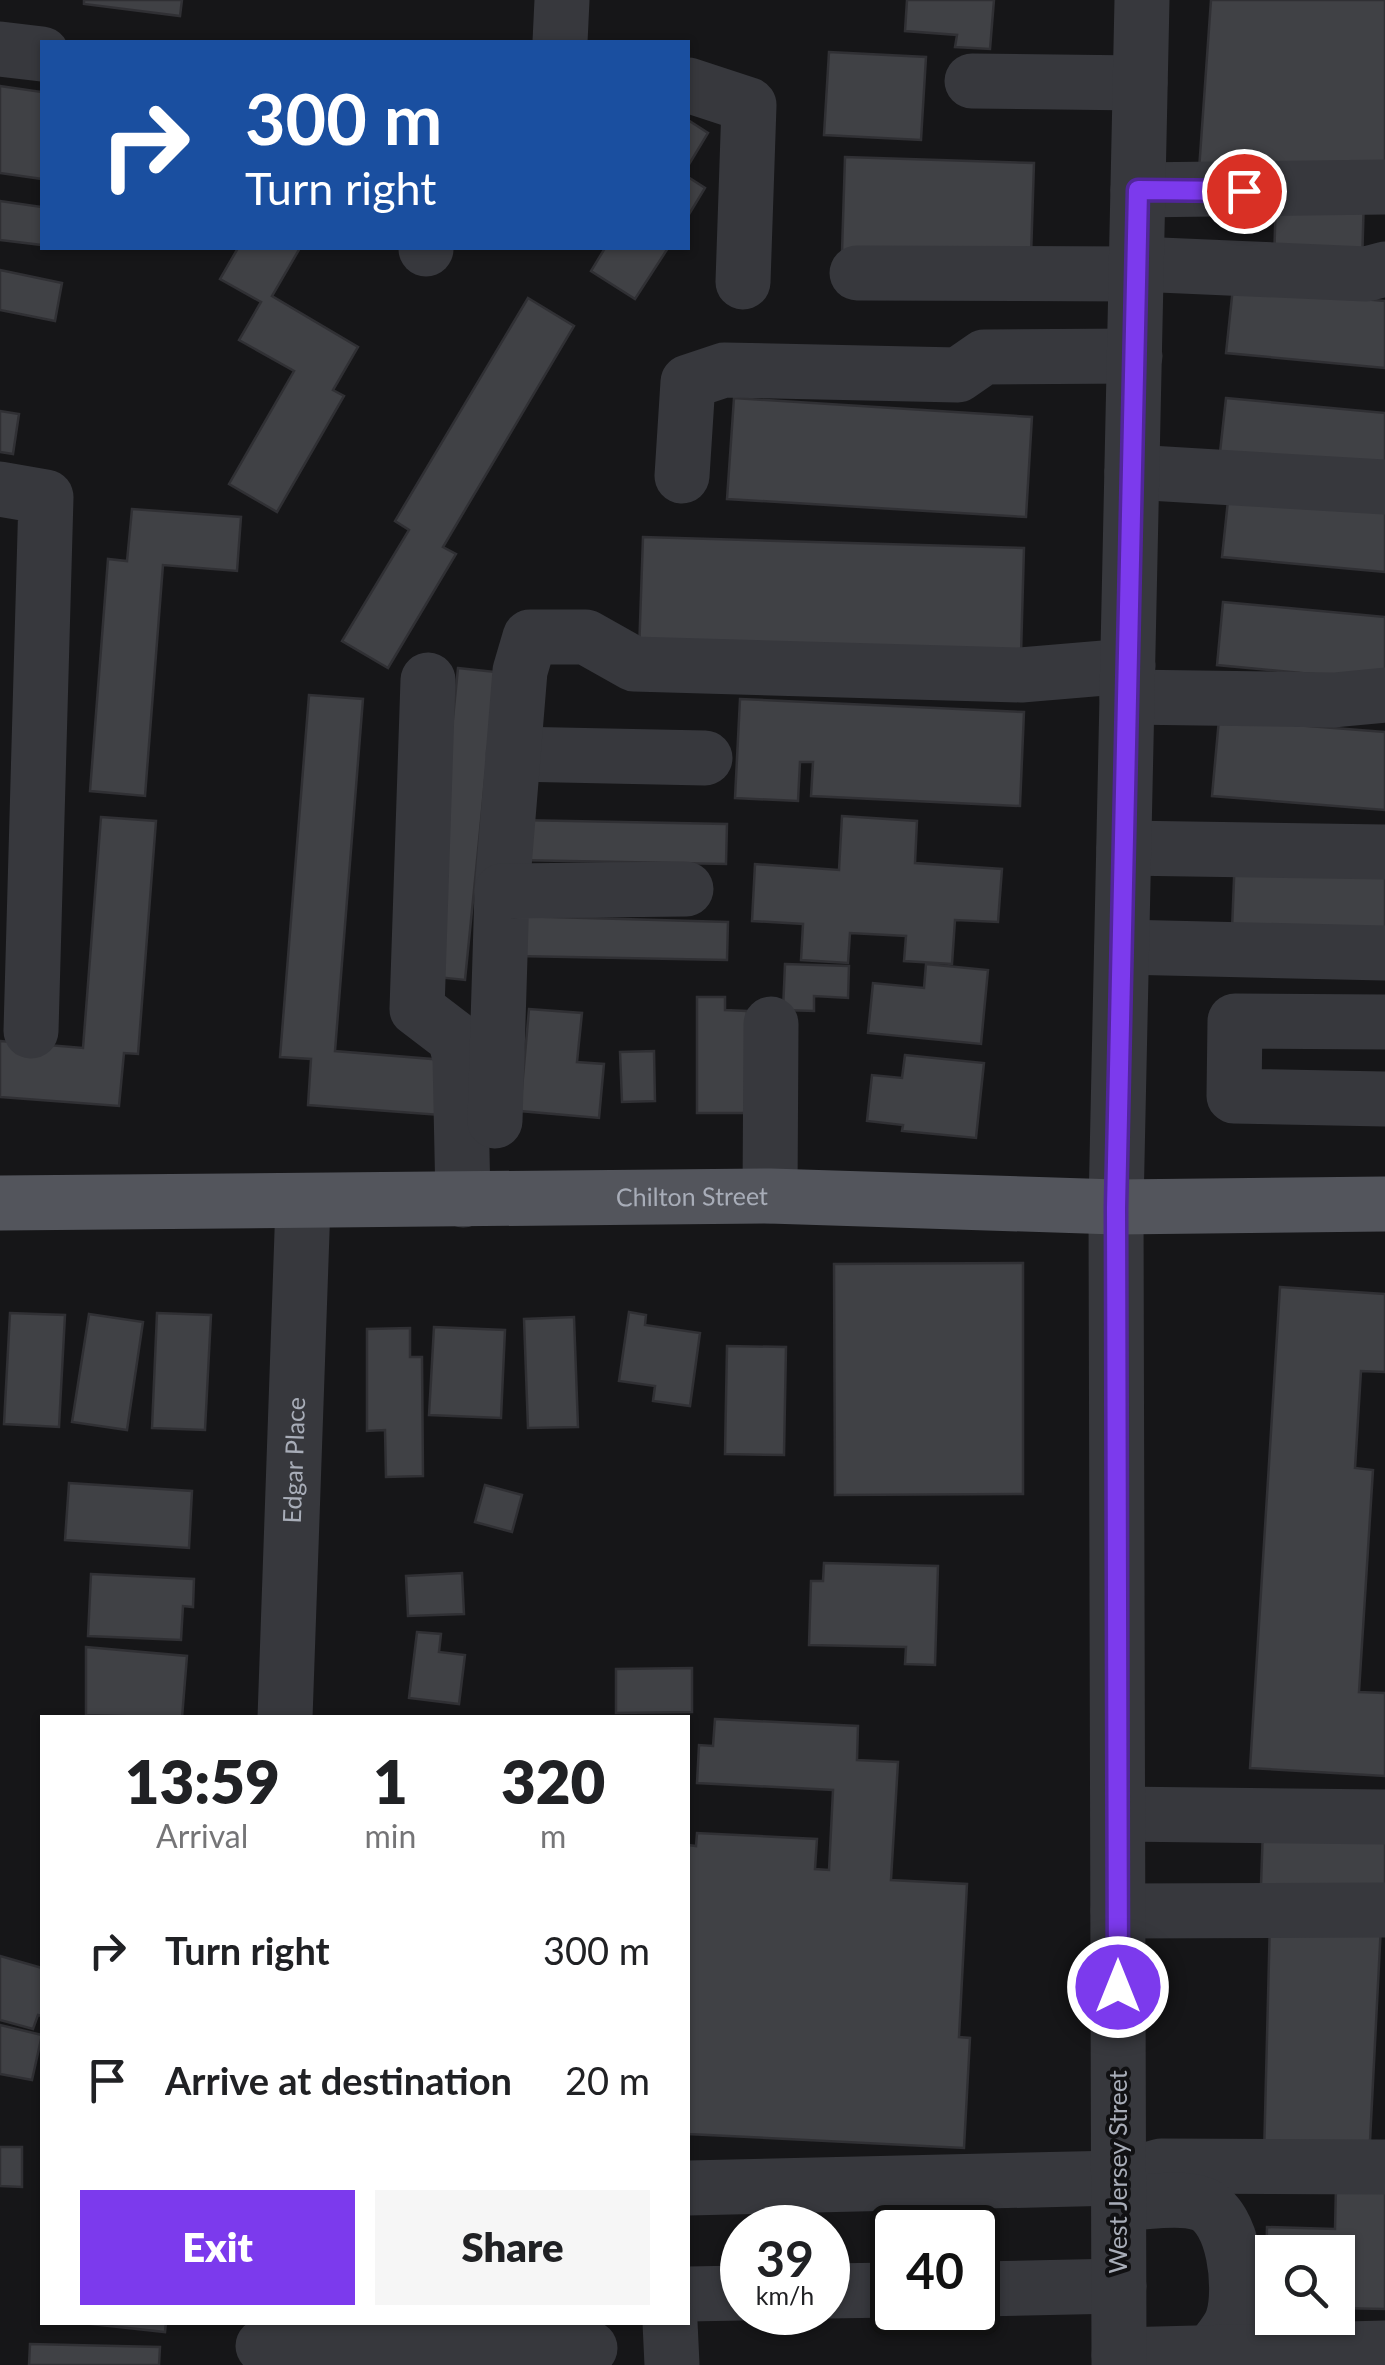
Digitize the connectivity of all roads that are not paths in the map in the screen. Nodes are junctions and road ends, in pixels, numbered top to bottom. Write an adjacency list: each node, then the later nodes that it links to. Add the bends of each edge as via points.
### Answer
1 (562, 0): 3 (street)
2 (1142, 0): 7 (street, West Jersey Street)
3 (560, 40)
4 (0, 49): 5 (street)
5 (40, 54)
6 (972, 82): 7 (street)
7 (1140, 83): 10 (street, West Jersey Street)
8 (690, 86): 14 (street, via 749,105)
9 (1385, 188): 10 (street)
10 (1138, 190): 12 (street, West Jersey Street)
11 (1385, 268): 12 (street, via 1366,274)
12 (1136, 269): 13 (street); 15 (street, West Jersey Street)
13 (856, 274)
14 (742, 282)
15 (1135, 356): 16 (street, West Jersey Street); 17 (street, via 984,357 958,375 724,370 688,382)
16 (1132, 472): 18 (street); 21 (street, West Jersey Street)
17 (682, 476)
18 (1385, 486)
19 (0, 490): 34 (street, via 46,497)
20 (428, 680): 37 (street, via 416,1009 454,1038)
21 (1128, 681): 22 (street, via 1334,700); 23 (street, via 634,664 586,637 530,638 520,671); 26 (street, West Jersey Street)
22 (1385, 695)
23 (513, 754): 24 (street); 29 (street)
24 (705, 758)
25 (1385, 830): 26 (street)
26 (1124, 834): 27 (street); 30 (street, West Jersey Street)
27 (1385, 852)
28 (686, 889): 29 (street)
29 (502, 891): 37 (street)
30 (1122, 947): 31 (street); 41 (street, West Jersey Street)
31 (1385, 953)
32 (1385, 1022): 35 (street, via 1235,1020 1234,1096)
33 (771, 1024): 36 (street)
34 (31, 1032)
35 (1385, 1099)
36 (770, 1196): 37 (main road, Chilton Street); 41 (main road, Chilton Street)
37 (478, 1199): 39 (main road, Chilton Street)
38 (0, 1203): 39 (main road, Chilton Street)
39 (303, 1204): 42 (street, Edgar Place)
40 (1385, 1204): 41 (main road, Chilton Street)
41 (1116, 1208): 43 (street, West Jersey Street)
42 (285, 1715)
43 (1118, 1814): 44 (street); 45 (street, West Jersey Street)
44 (1385, 1817)
45 (1118, 1910): 46 (street); 49 (street, West Jersey Street)
46 (1385, 1910)
47 (1385, 2167): 49 (street, via 1160,2166)
48 (690, 2188): 49 (street)
49 (1118, 2190): 50 (street, West Jersey Street); 58 (street, via 1201,2204 1217,2214 1234,2253 1235,2304 1233,2320)
50 (1118, 2286): 51 (street); 59 (street, West Jersey Street)
51 (1000, 2288)
52 (720, 2293): 53 (street)
53 (690, 2294)
54 (670, 2325): 60 (street)
55 (263, 2344): 56 (street)
56 (590, 2348)
57 (1385, 2348): 58 (street)
58 (1212, 2351): 59 (street)
59 (1119, 2360)
60 (672, 2365)

